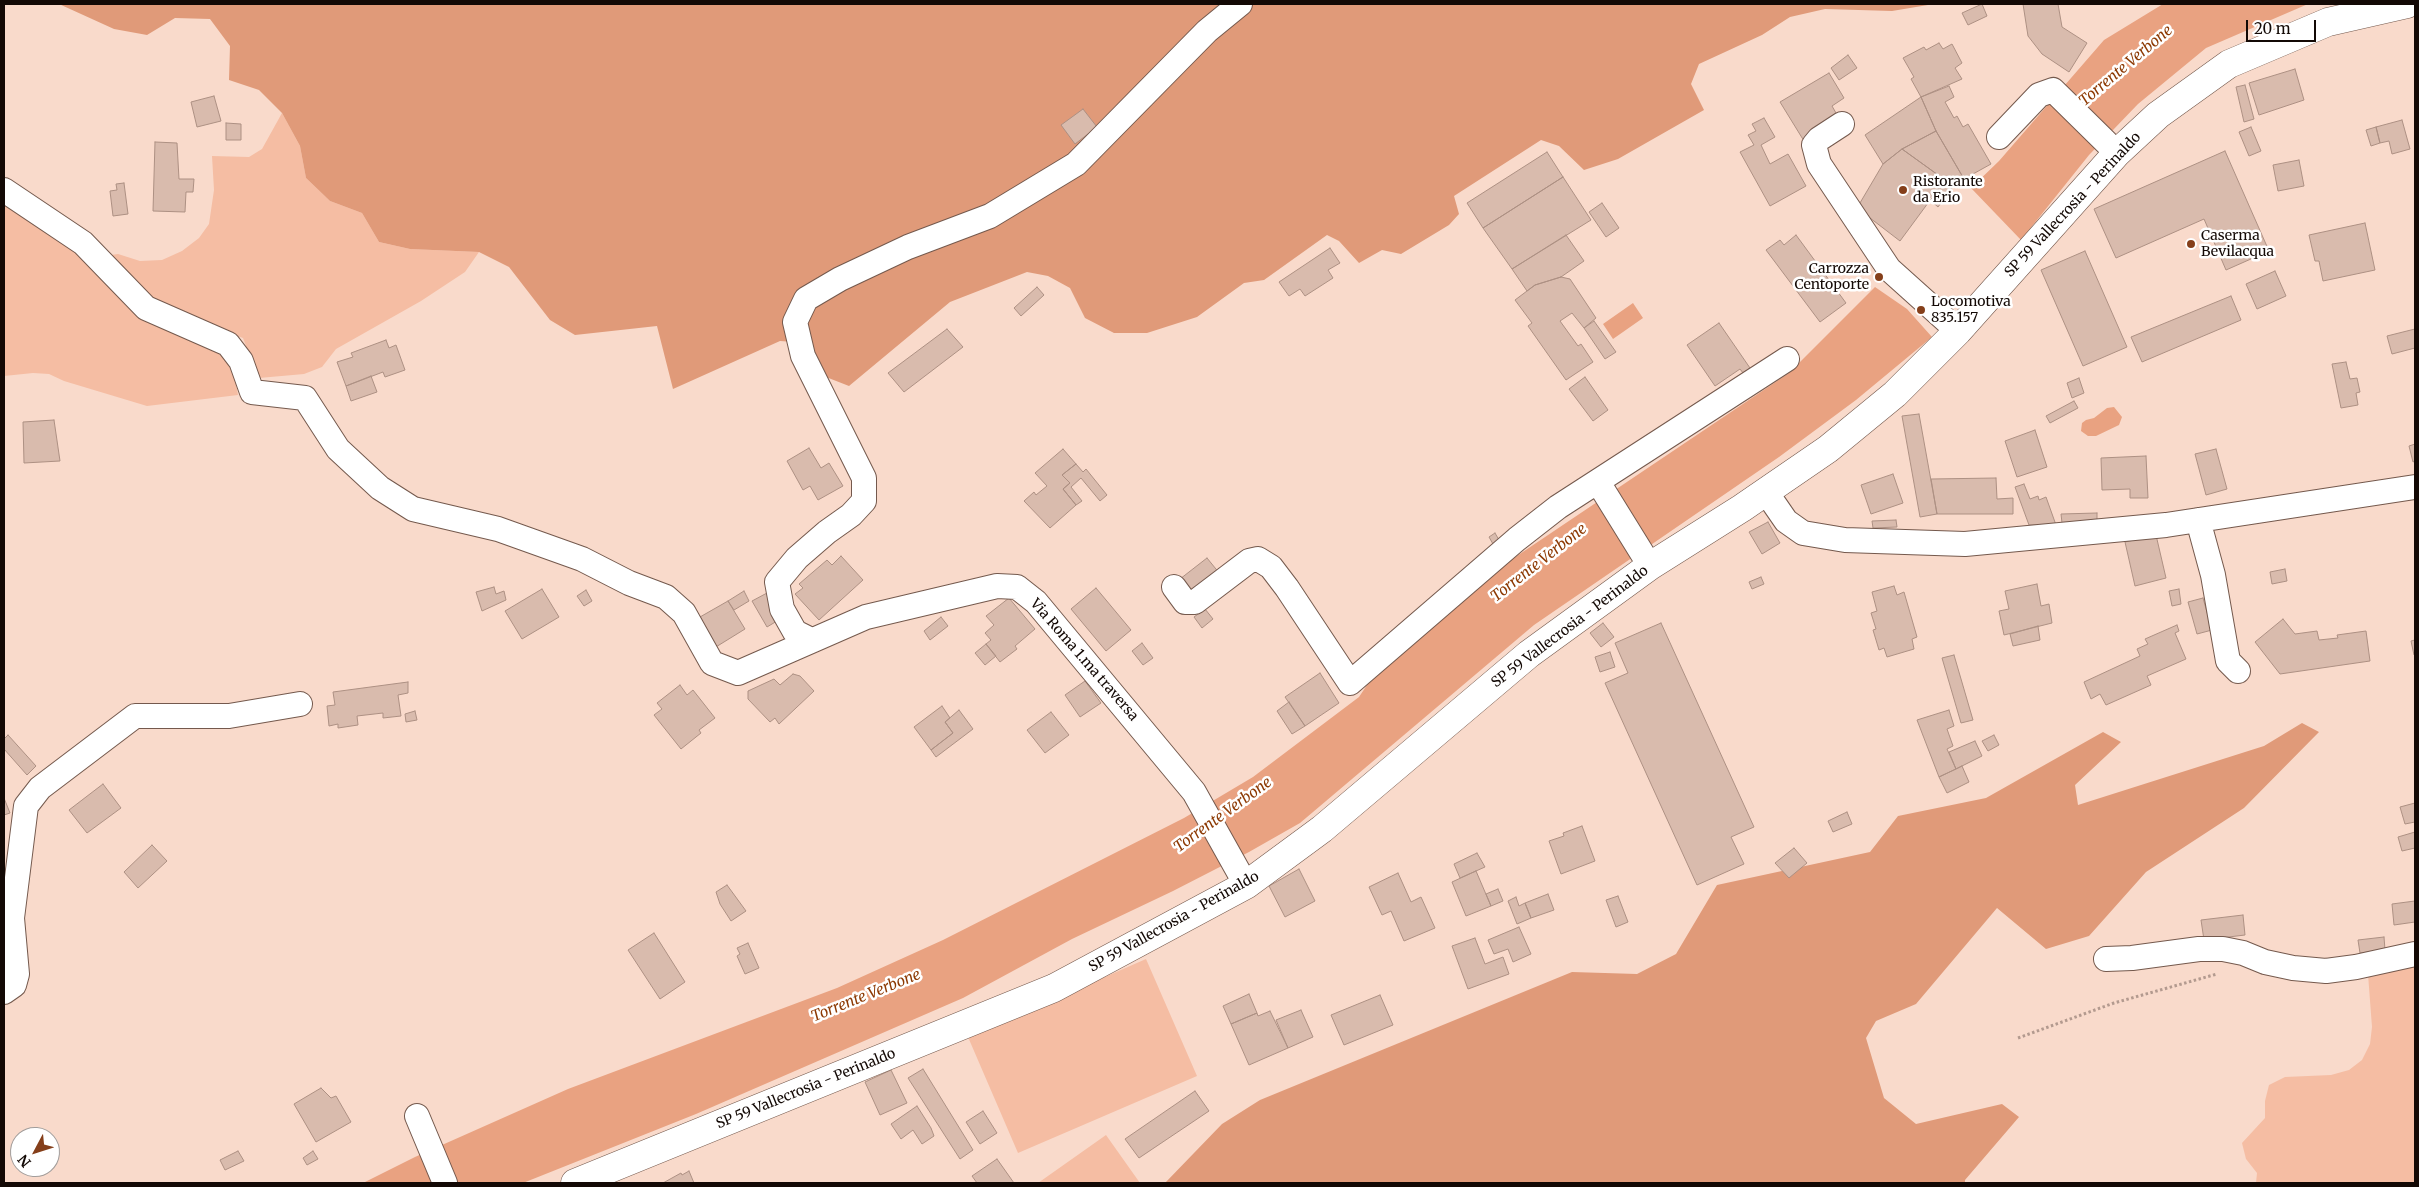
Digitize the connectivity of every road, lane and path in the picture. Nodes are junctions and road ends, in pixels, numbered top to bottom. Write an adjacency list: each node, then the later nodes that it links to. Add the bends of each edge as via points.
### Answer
1 (1240, 4): 15 (street, via 1208,31 1076,164 990,216 908,247 806,299 795,322 803,356 864,478 864,502 797,558 777,582 782,609 795,632)
2 (2407, 4): 5 (main road, SP 59 Vallecrosia - Perinaldo, via 2328,22 2229,64)
3 (1842, 124): 7 (street, via 1814,145 1819,164 1889,269)
4 (1999, 137): 5 (street, via 2039,95 2053,90)
5 (2112, 148): 7 (main road, SP 59 Vallecrosia - Perinaldo)
6 (4, 190): 15 (street, Via Roma 1.ma traversa, via 83,243 146,308 228,344 240,361 252,392 305,398 338,449 380,488 413,509 498,529 582,559 666,597 684,613 712,664 738,673)
7 (1958, 331): 11 (main road, SP 59 Vallecrosia - Perinaldo, via 1895,394 1828,449)
8 (1787, 359): 9 (street)
9 (1600, 486): 13 (street); 14 (street, via 1558,507 1517,539 1350,683 1288,588 1271,567 1258,559 1249,560 1195,602 1186,602)
10 (2415, 487): 12 (street)
11 (1766, 492): 12 (street, via 1786,521 1803,533 1845,540 1965,544); 13 (main road, SP 59 Vallecrosia - Perinaldo)
12 (2198, 520): 16 (street, via 2213,575 2228,661)
13 (1647, 562): 18 (main road, SP 59 Vallecrosia - Perinaldo, via 1530,654 1322,830)
14 (1174, 587)
15 (811, 640): 18 (street, Via Roma 1.ma traversa, via 866,617 997,586 1017,587 1036,602 1194,792)
16 (2238, 671)
17 (300, 704): 22 (street, via 229,716 135,716 40,788 26,806 12,918 16,974 14,985)
18 (1241, 875): 26 (main road, SP 59 Vallecrosia - Perinaldo, via 1054,988)
19 (2415, 954): 20 (street, via 2326,971 2265,962 2223,948)
20 (2106, 958)
21 (2223, 972): 23 (path, via 2114,1003)
22 (4, 992)
23 (2018, 1038)
24 (417, 1116): 25 (street)
25 (446, 1183)
26 (575, 1183)

